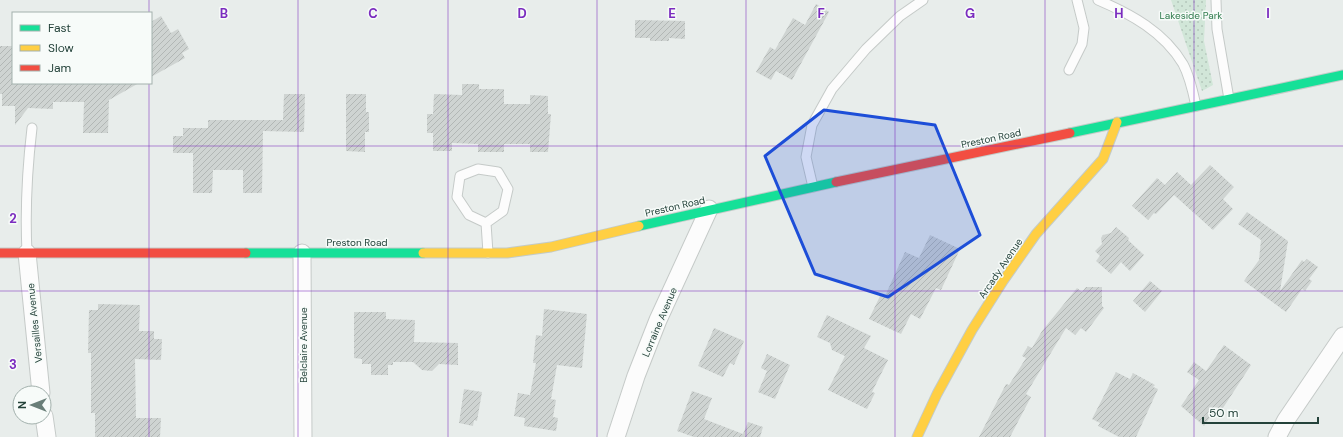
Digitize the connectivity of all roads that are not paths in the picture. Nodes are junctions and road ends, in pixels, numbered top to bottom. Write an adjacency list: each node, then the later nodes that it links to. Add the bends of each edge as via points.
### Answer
1 (924, 0): 11 (lane, via 900,16 877,38 832,89 812,126 806,157)
2 (1077, 0): 5 (lane, via 1084,28 1082,44)
3 (1098, 0): 8 (lane, via 1134,17 1158,34 1173,49 1184,65)
4 (1216, 0): 7 (lane, via 1217,29)
5 (1069, 70)
6 (1343, 75): 7 (main road, Preston Road)
7 (1229, 99): 8 (main road, Preston Road)
8 (1196, 106): 9 (main road, Preston Road)
9 (1117, 122): 11 (main road, Preston Road); 24 (main road, Arcady Avenue, via 1102,159 1036,234 1003,281 954,362)
10 (32, 128): 15 (lane, via 27,170)
11 (813, 188): 12 (main road, Preston Road)
12 (710, 209): 17 (main road, Preston Road, via 551,247); 23 (street, Lorraine Avenue, via 658,320)
13 (486, 223): 13 (lane, via 469,215 457,197 460,176 478,169 498,172 508,189 503,211); 17 (lane)
14 (0, 253): 15 (main road, Preston Road)
15 (27, 253): 16 (main road, Preston Road); 19 (street, Versailles Avenue)
16 (302, 253): 17 (main road, Preston Road); 22 (street, Belclaire Avenue)
17 (488, 253)
18 (1343, 336): 25 (street)
19 (40, 385)
20 (45, 425): 21 (street)
21 (47, 437)
22 (303, 437)
23 (616, 437)
24 (917, 437)
25 (1277, 437)

